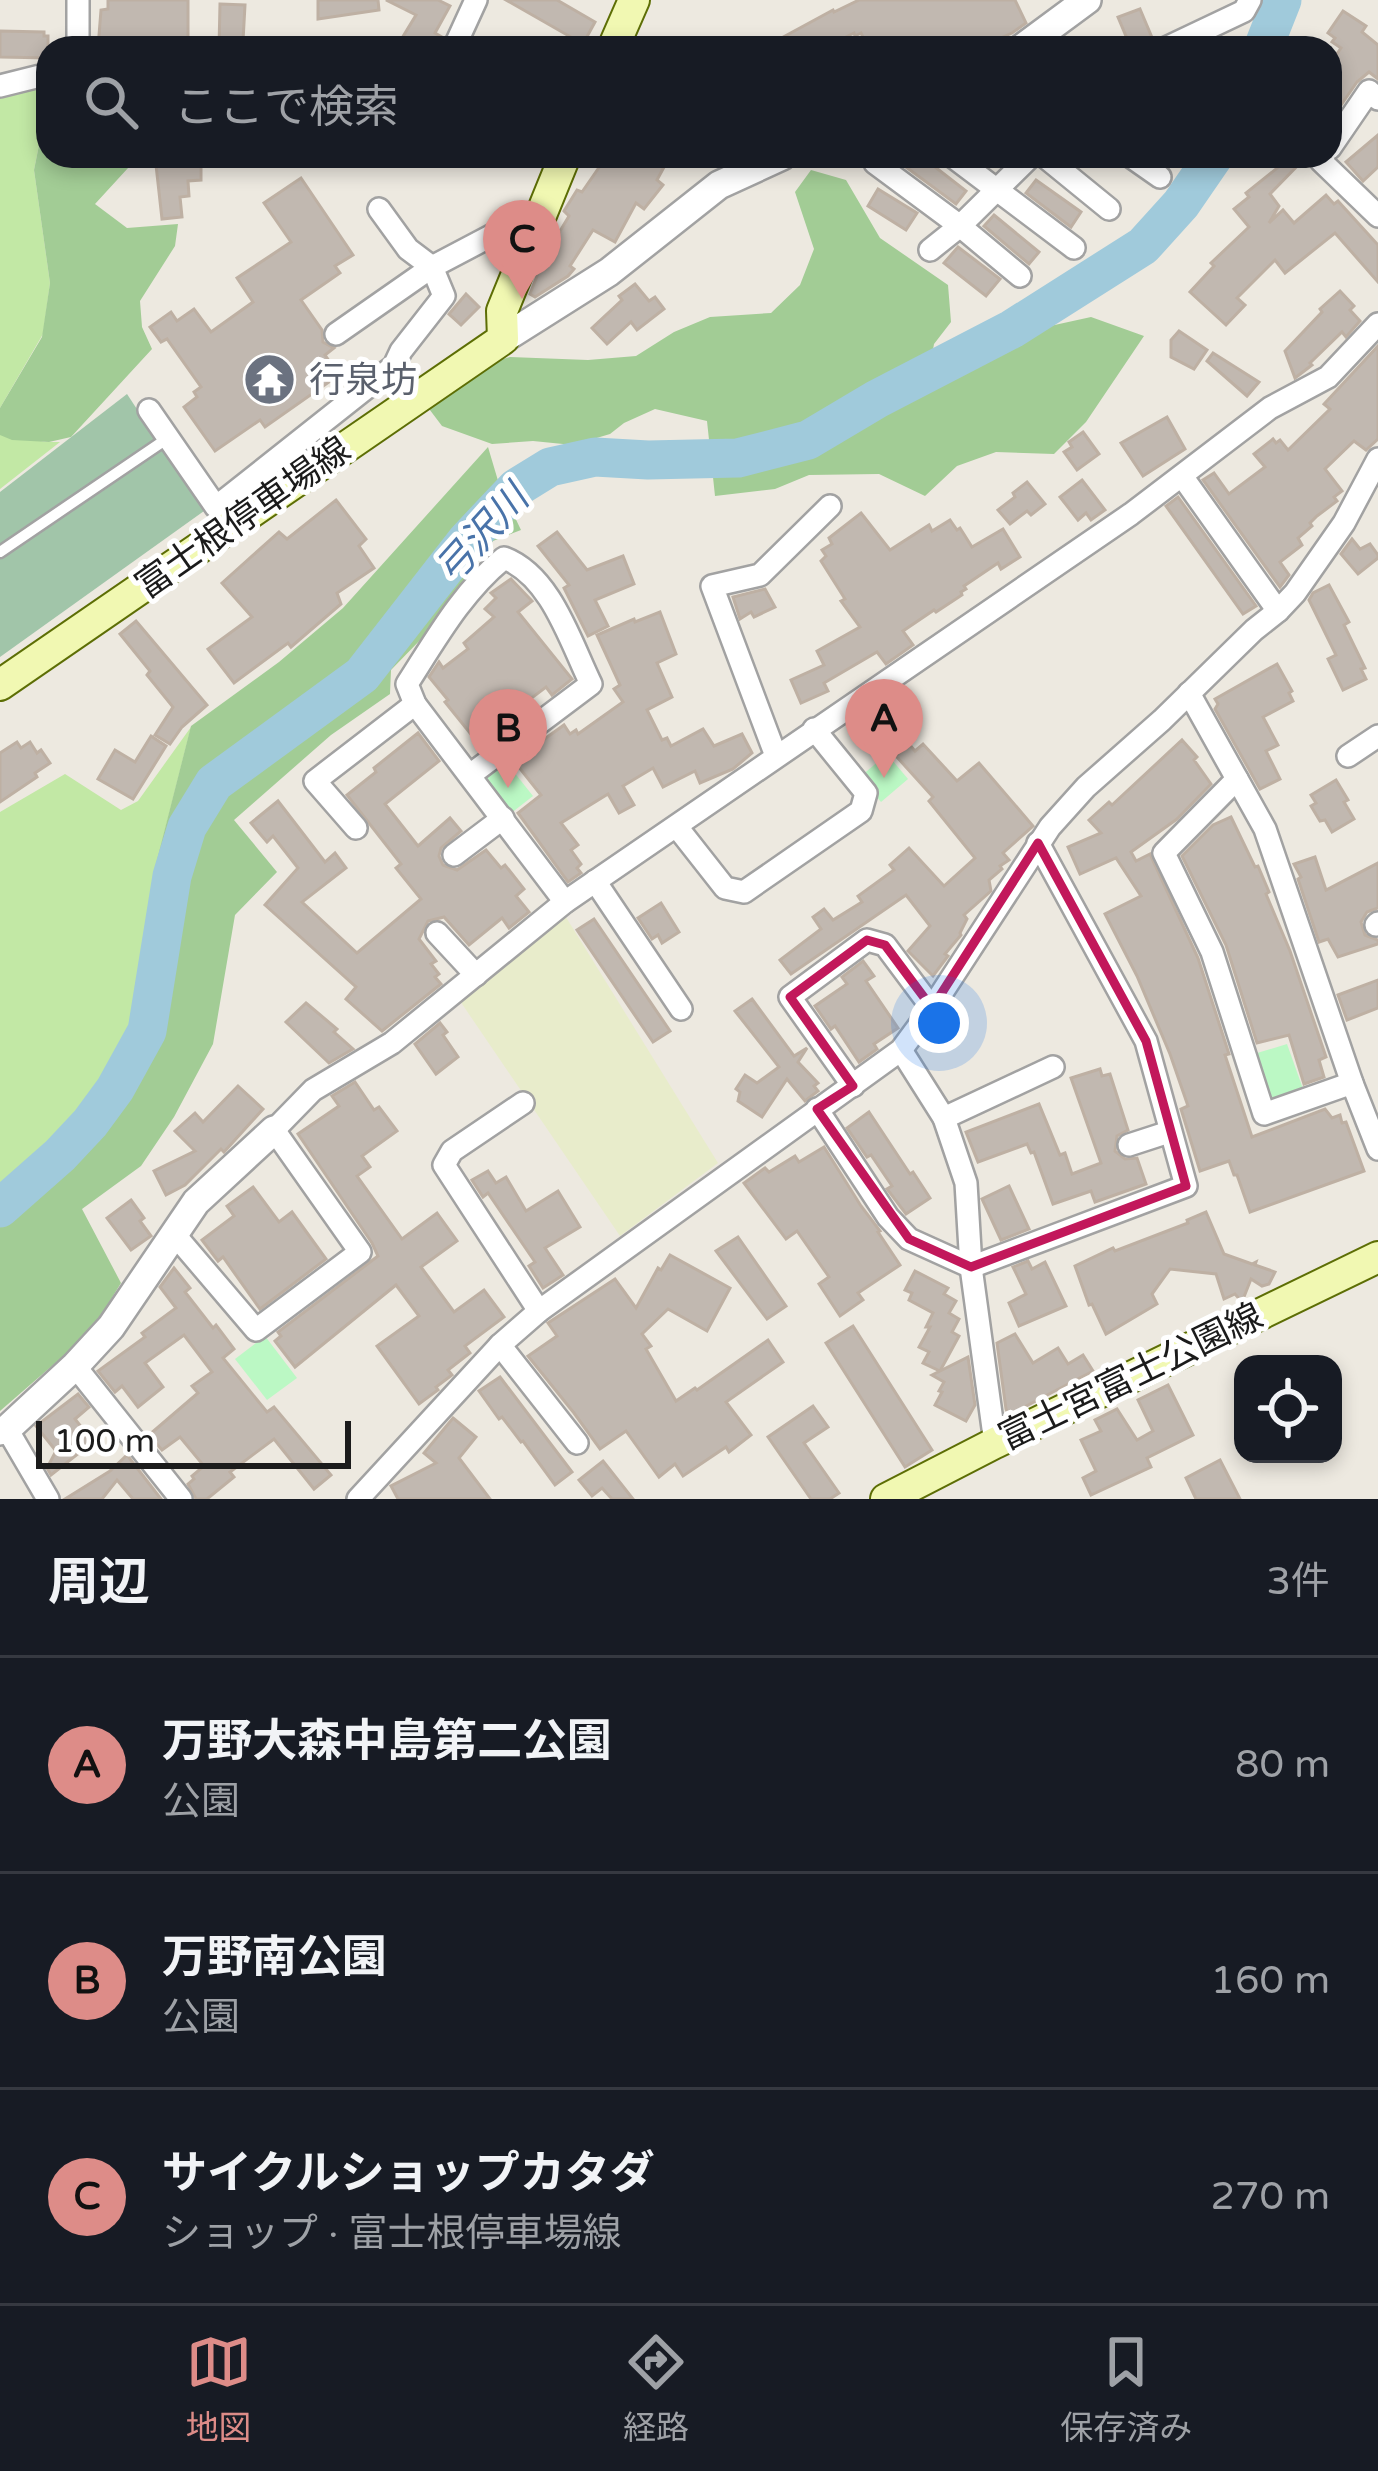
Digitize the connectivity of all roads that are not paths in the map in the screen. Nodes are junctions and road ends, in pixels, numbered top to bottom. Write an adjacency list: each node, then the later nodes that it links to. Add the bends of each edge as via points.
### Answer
1 (78, 0): 6 (street)
2 (476, 0): 7 (street)
3 (634, 0): 8 (main road)
4 (1087, 0): 9 (street)
5 (1250, 0): 10 (street)
6 (77, 36)
7 (460, 36)
8 (618, 36)
9 (1038, 36)
10 (1191, 36)
11 (36, 77): 12 (street)
12 (0, 86)
13 (1378, 99): 14 (street, via 1369,92)
14 (1342, 131)
15 (561, 168): 25 (main road)
16 (756, 168): 36 (street, via 718,185 609,272)
17 (882, 168): 29 (street)
18 (968, 168): 24 (street)
19 (1018, 168): 24 (street)
20 (1059, 168): 27 (street)
21 (1147, 168): 23 (street)
22 (1328, 168): 28 (street)
23 (1160, 177)
24 (997, 189): 29 (street); 30 (street)
25 (544, 208): 32 (street); 36 (main road, via 502,311)
26 (380, 209): 32 (street)
27 (1109, 209)
28 (1378, 216)
29 (960, 226): 31 (street); 33 (street)
30 (1074, 248)
31 (930, 250)
32 (431, 267): 35 (street); 38 (street, via 444,296 394,367 216,507)
33 (1020, 276)
34 (1378, 324): 40 (street, via 1328,377 1270,408)
35 (336, 334)
36 (503, 339): 44 (main road, 富士根停車場線)
37 (149, 410): 38 (street)
38 (168, 438): 42 (lane)
39 (1378, 459): 43 (street, via 1344,523)
40 (1182, 476): 43 (street); 47 (street)
41 (830, 506): 49 (street, via 760,575 712,586)
42 (0, 552)
43 (1278, 611): 45 (street)
44 (0, 685)
45 (1189, 693): 52 (street); 56 (street, via 1085,787)
46 (416, 704): 51 (street); 51 (street, via 407,684 451,615 504,558 520,564 546,593 591,684); 55 (street, via 315,782)
47 (814, 729): 49 (street); 54 (street, via 866,793 860,811 744,892 725,888)
48 (1378, 736): 50 (street)
49 (776, 756): 54 (street)
50 (1348, 756)
51 (470, 775): 53 (street)
52 (1237, 779): 66 (street, via 1265,829); 66 (street, via 1164,853 1212,952 1264,1114)
53 (503, 818): 57 (street); 59 (street)
54 (677, 827): 58 (street)
55 (356, 828)
56 (1038, 843): 62 (street); 72 (street, via 1147,1041)
57 (454, 855)
58 (595, 881): 59 (street); 63 (street)
59 (565, 902): 61 (street)
60 (437, 933): 61 (street)
61 (476, 975): 71 (street, via 392,1043 313,1090)
62 (932, 1008): 64 (street); 67 (street, via 885,946 867,940 790,997)
63 (681, 1009)
64 (901, 1050): 67 (street); 70 (street)
65 (1053, 1067): 70 (street)
66 (1352, 1083): 74 (street)
67 (853, 1086): 69 (street)
68 (523, 1103): 78 (street, via 443,1165)
69 (817, 1109): 77 (street, via 909,1239); 78 (street)
70 (944, 1118): 77 (street, via 966,1183)
71 (274, 1130): 75 (street, via 196,1202); 75 (street, via 360,1252 256,1330)
72 (1169, 1132): 73 (street); 77 (street, via 1186,1186)
73 (1129, 1144)
74 (1378, 1149)
75 (175, 1234): 80 (street)
76 (1378, 1257): 83 (main road, 富士宮富士公園線)
77 (971, 1267): 83 (street)
78 (539, 1311): 79 (street)
79 (500, 1345): 82 (street); 84 (street)
80 (75, 1366): 81 (street); 87 (street)
81 (3, 1431): 86 (street)
82 (577, 1443)
83 (994, 1443): 85 (main road, 富士宮富士公園線)
84 (378, 1490): 88 (street)
85 (904, 1495)
86 (48, 1499)
87 (181, 1499)
88 (358, 1499)

